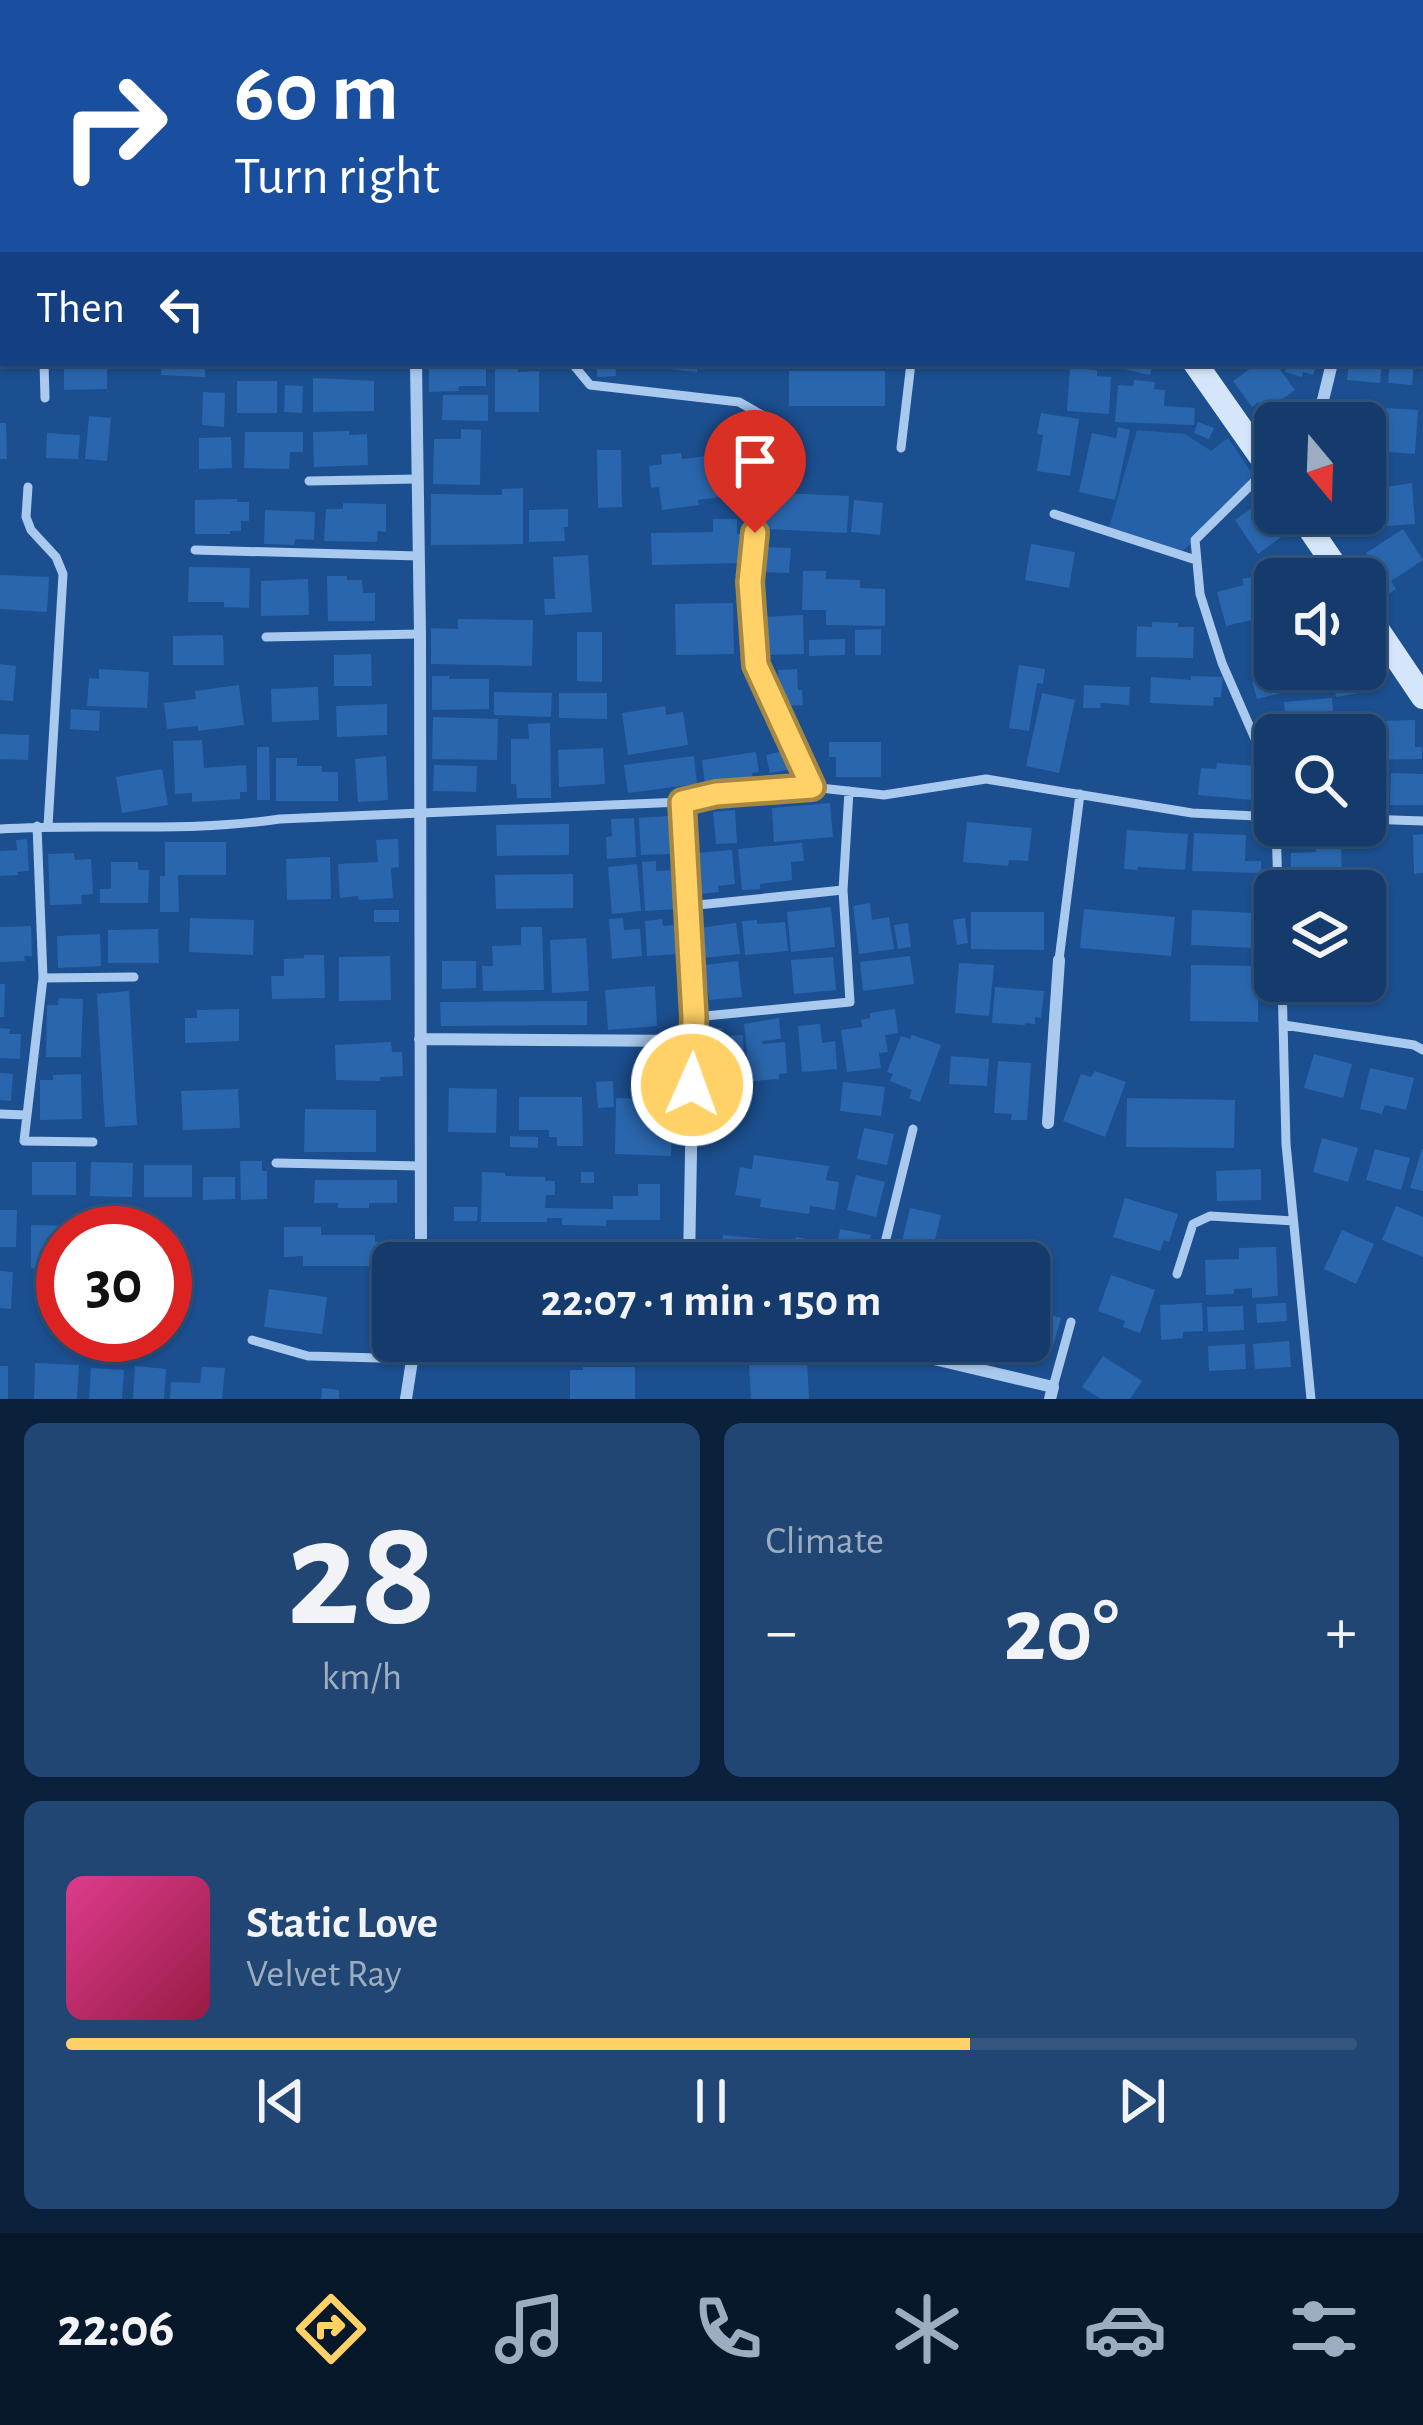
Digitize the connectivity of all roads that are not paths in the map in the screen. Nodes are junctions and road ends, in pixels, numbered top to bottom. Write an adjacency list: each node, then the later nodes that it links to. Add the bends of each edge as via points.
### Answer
1 (44, 366): 7 (lane)
2 (416, 366): 12 (street)
3 (574, 366): 11 (lane, via 590,385 740,401 762,415)
4 (911, 366): 10 (lane)
5 (1197, 366): 9 (main road)
6 (1331, 366): 8 (street)
7 (45, 398)
8 (1322, 402)
9 (1254, 443)
10 (901, 448)
11 (761, 450)
12 (418, 479): 13 (lane); 19 (street)
13 (309, 481)
14 (1254, 486): 20 (lane, via 1195,540)
15 (28, 487): 34 (lane, via 26,517 63,574)
16 (1054, 514): 20 (lane)
17 (755, 533): 26 (lane, via 756,665)
18 (195, 550): 19 (lane)
19 (419, 556): 21 (street)
20 (1196, 560): 25 (lane, via 1199,595)
21 (420, 634): 22 (lane); 30 (street)
22 (266, 637)
23 (1386, 642): 24 (main road)
24 (1423, 698)
25 (1254, 737)
26 (812, 787): 27 (lane); 29 (lane)
27 (849, 791): 28 (lane, via 884,794 986,778); 36 (lane)
28 (1080, 794): 31 (lane); 38 (lane)
29 (682, 802): 30 (lane); 37 (lane)
30 (419, 812): 34 (lane, via 229,826); 44 (street)
31 (1254, 817)
32 (1386, 820): 33 (lane)
33 (1423, 821)
34 (43, 826): 35 (lane); 40 (lane)
35 (0, 829)
36 (843, 890): 37 (lane); 42 (lane, via 850,1002)
37 (688, 906): 42 (lane)
38 (1059, 960): 49 (street)
39 (134, 977): 40 (lane)
40 (43, 978): 48 (lane)
41 (1283, 1002): 43 (lane)
42 (694, 1017): 45 (lane)
43 (1284, 1025): 46 (lane); 54 (lane)
44 (421, 1039): 45 (street); 53 (street)
45 (694, 1041): 56 (street)
46 (1423, 1050)
47 (0, 1114): 48 (lane)
48 (26, 1115): 51 (lane, via 24,1141)
49 (1048, 1123)
50 (913, 1129): 57 (lane)
51 (93, 1142)
52 (276, 1163): 53 (lane)
53 (421, 1166): 55 (street)
54 (1293, 1221): 58 (lane, via 1210,1216 1193,1224); 66 (lane)
55 (421, 1242)
56 (689, 1242)
57 (885, 1242)
58 (1178, 1274)
59 (1071, 1322): 64 (lane)
60 (252, 1340): 61 (lane, via 308,1356)
61 (372, 1358)
62 (412, 1362): 65 (street)
63 (939, 1362): 64 (street)
64 (1052, 1393)
65 (406, 1399)
66 (1311, 1399)

